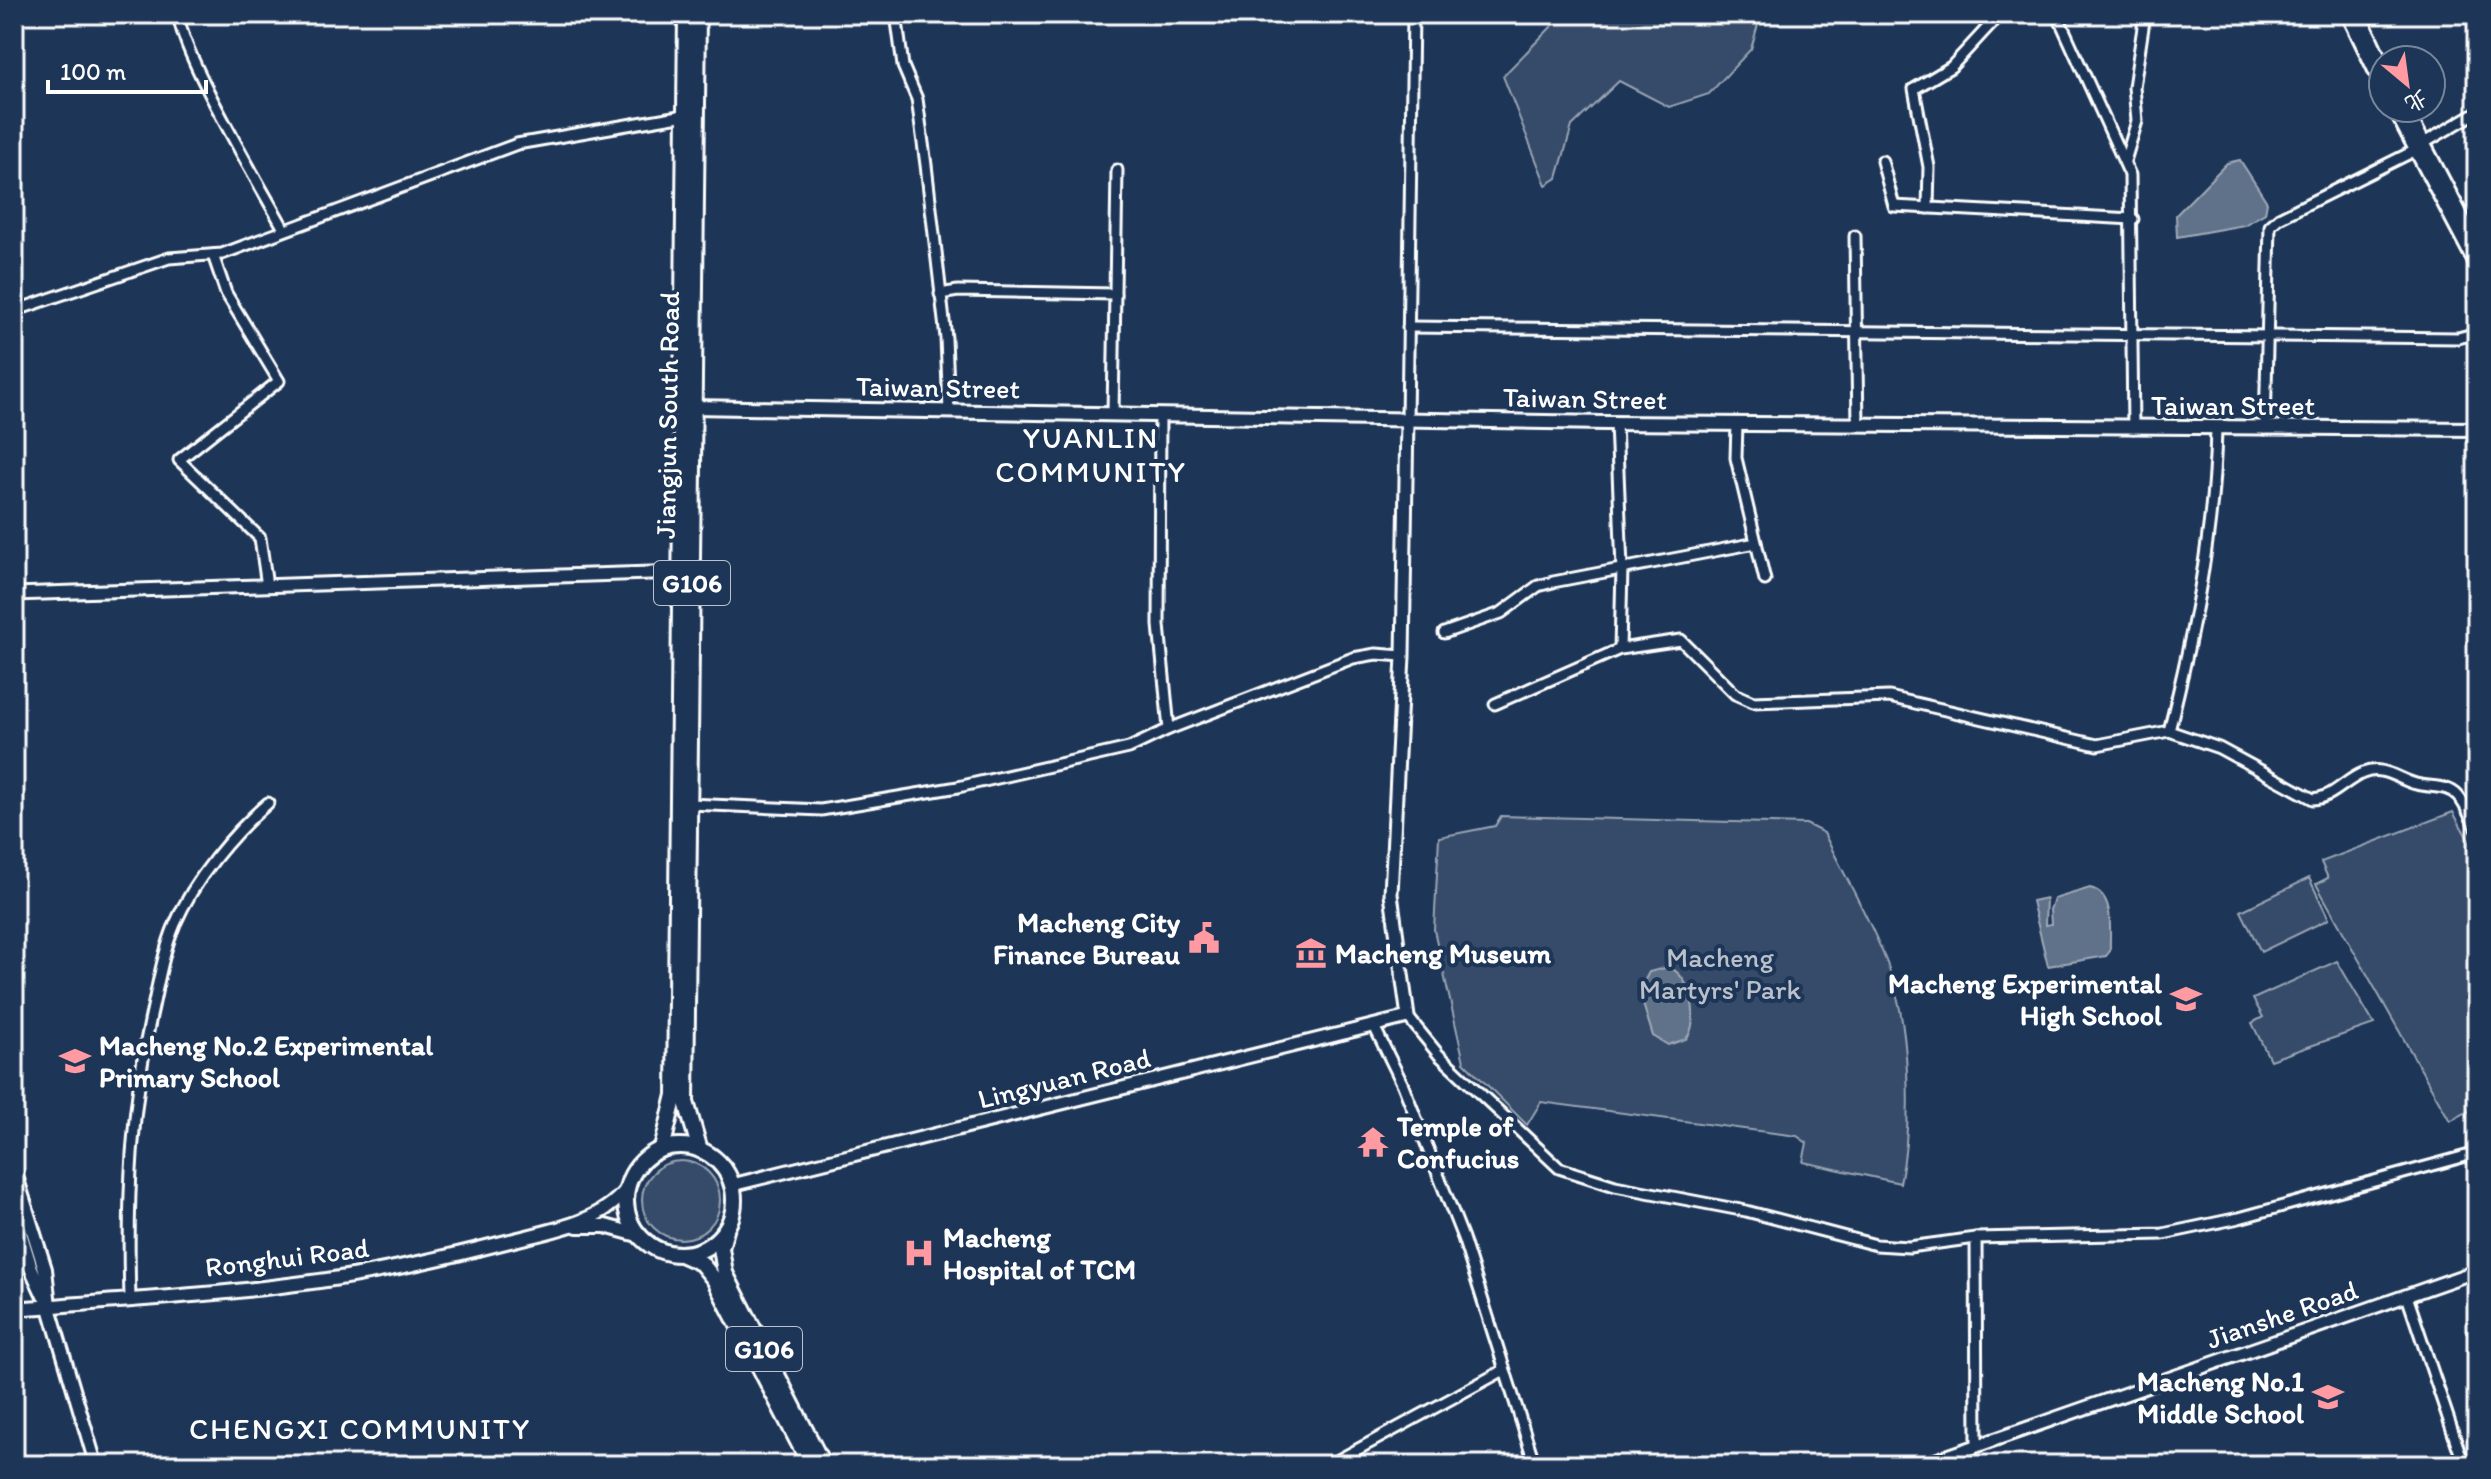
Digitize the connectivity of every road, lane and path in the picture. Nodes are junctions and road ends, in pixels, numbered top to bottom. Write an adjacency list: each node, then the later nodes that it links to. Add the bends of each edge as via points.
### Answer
1 (179, 14): 23 (street, via 182,33 214,99)
2 (686, 14): 14 (highway, Jiangjun South Road / G106)
3 (698, 14): 36 (highway, Jiangjun South Road / G106)
4 (896, 14): 28 (street, via 903,66 917,99)
5 (1413, 14): 31 (street)
6 (2000, 14): 21 (street, via 1951,67 1914,89 1929,167)
7 (2057, 14): 19 (street)
8 (2145, 14): 19 (street, via 2134,87 2137,121)
9 (2348, 14): 12 (main road)
10 (2359, 14): 11 (main road)
11 (2373, 44)
12 (2367, 54)
13 (2477, 112): 17 (street)
14 (685, 115): 23 (street, via 517,144); 50 (highway, Jiangjun South Road / G106)
15 (2405, 124): 17 (main road)
16 (2411, 124): 17 (main road)
17 (2420, 146): 25 (main road); 27 (main road); 35 (street, via 2270,226)
18 (1882, 161): 21 (street, via 1894,206)
19 (2125, 161): 22 (street)
20 (1117, 170): 29 (street)
21 (1928, 208): 22 (street)
22 (2133, 219): 34 (street)
23 (284, 229): 26 (street)
24 (1855, 236): 32 (street)
25 (2477, 246)
26 (213, 255): 30 (street, via 169,258); 52 (street, via 226,293 279,381 179,460 260,538)
27 (2477, 266)
28 (940, 294): 29 (street); 37 (street)
29 (1115, 294): 38 (street)
30 (14, 311)
31 (1408, 327): 32 (street); 40 (street)
32 (1856, 331): 34 (street); 43 (street)
33 (2477, 333): 35 (street, via 2458,338)
34 (2133, 334): 35 (street); 44 (street)
35 (2266, 336): 46 (street)
36 (693, 407): 37 (main road, Taiwan Street); 61 (highway, Jiangjun South Road / G106)
37 (949, 412): 38 (main road, Taiwan Street)
38 (1113, 414): 39 (main road, Taiwan Street)
39 (1160, 415): 40 (main road, Taiwan Street); 58 (street, via 1159,625)
40 (1407, 420): 41 (main road, Taiwan Street); 56 (street)
41 (1616, 423): 42 (main road, Taiwan Street); 49 (street)
42 (1737, 424): 43 (main road, Taiwan Street); 48 (street, via 1736,458)
43 (1858, 425): 44 (main road, Taiwan Street)
44 (2133, 428): 45 (main road, Taiwan Street)
45 (2216, 429): 46 (main road, Taiwan Street); 59 (street, via 2215,492 2197,615)
46 (2265, 429): 47 (main road, Taiwan Street)
47 (2477, 429)
48 (1756, 543): 49 (street); 51 (street)
49 (1622, 568): 54 (street, via 1538,586 1501,613); 55 (street)
50 (681, 572): 52 (street); 65 (highway, Jiangjun South Road / G106, via 675,1095)
51 (1765, 580)
52 (267, 586): 53 (street)
53 (14, 594)
54 (1444, 633)
55 (1620, 649): 57 (street); 59 (street, via 1681,640 1735,694 1753,702 1889,697 2097,745)
56 (1403, 656): 58 (street, via 1353,658); 63 (street, via 1391,894)
57 (1495, 704)
58 (1169, 729): 61 (street, via 1129,748 854,806 788,811)
59 (2169, 731): 62 (street, via 2219,748 2313,799 2368,771 2443,787 2460,798)
60 (268, 803): 79 (street, via 217,860 187,903 167,945 133,1112 127,1212)
61 (689, 804): 66 (highway, Jiangjun South Road / G106, via 686,1102)
62 (2477, 829)
63 (1408, 1017): 64 (street, Lingyuan Road); 75 (street, via 1439,1055 1550,1162 1569,1172 1876,1245 1937,1246)
64 (1374, 1026): 69 (street, Lingyuan Road); 82 (street, via 1463,1238)
65 (662, 1149): 66 (highway); 70 (highway, via 638,1165)
66 (700, 1150): 69 (highway, G106, via 717,1160)
67 (2477, 1153): 75 (street, via 2194,1229)
68 (14, 1170): 80 (main road, via 45,1269)
69 (732, 1185): 73 (highway, G106, via 734,1203)
70 (626, 1190): 72 (main road, via 600,1214); 74 (highway, via 626,1211)
71 (14, 1213): 80 (main road)
72 (562, 1227): 74 (main road, via 605,1226); 79 (main road, Ronghui Road, via 328,1280)
73 (726, 1230): 76 (highway, via 705,1248); 86 (highway, G106, via 721,1248 725,1273)
74 (638, 1235): 76 (highway, G106, via 652,1247)
75 (1976, 1238): 83 (street)
76 (678, 1255): 85 (highway, G106, via 701,1263 714,1279)
77 (2477, 1271): 78 (street, Jianshe Road)
78 (2407, 1296): 83 (street, Jianshe Road); 90 (street)
79 (130, 1299): 80 (main road, Ronghui Road)
80 (49, 1306): 81 (main road, Ronghui Road); 84 (street)
81 (14, 1309)
82 (1504, 1370): 87 (street); 88 (street)
83 (1977, 1446): 89 (street, Jianshe Road)
84 (96, 1465)
85 (810, 1465)
86 (823, 1465)
87 (1329, 1465)
88 (1535, 1465)
89 (1922, 1465)
90 (2464, 1465)

